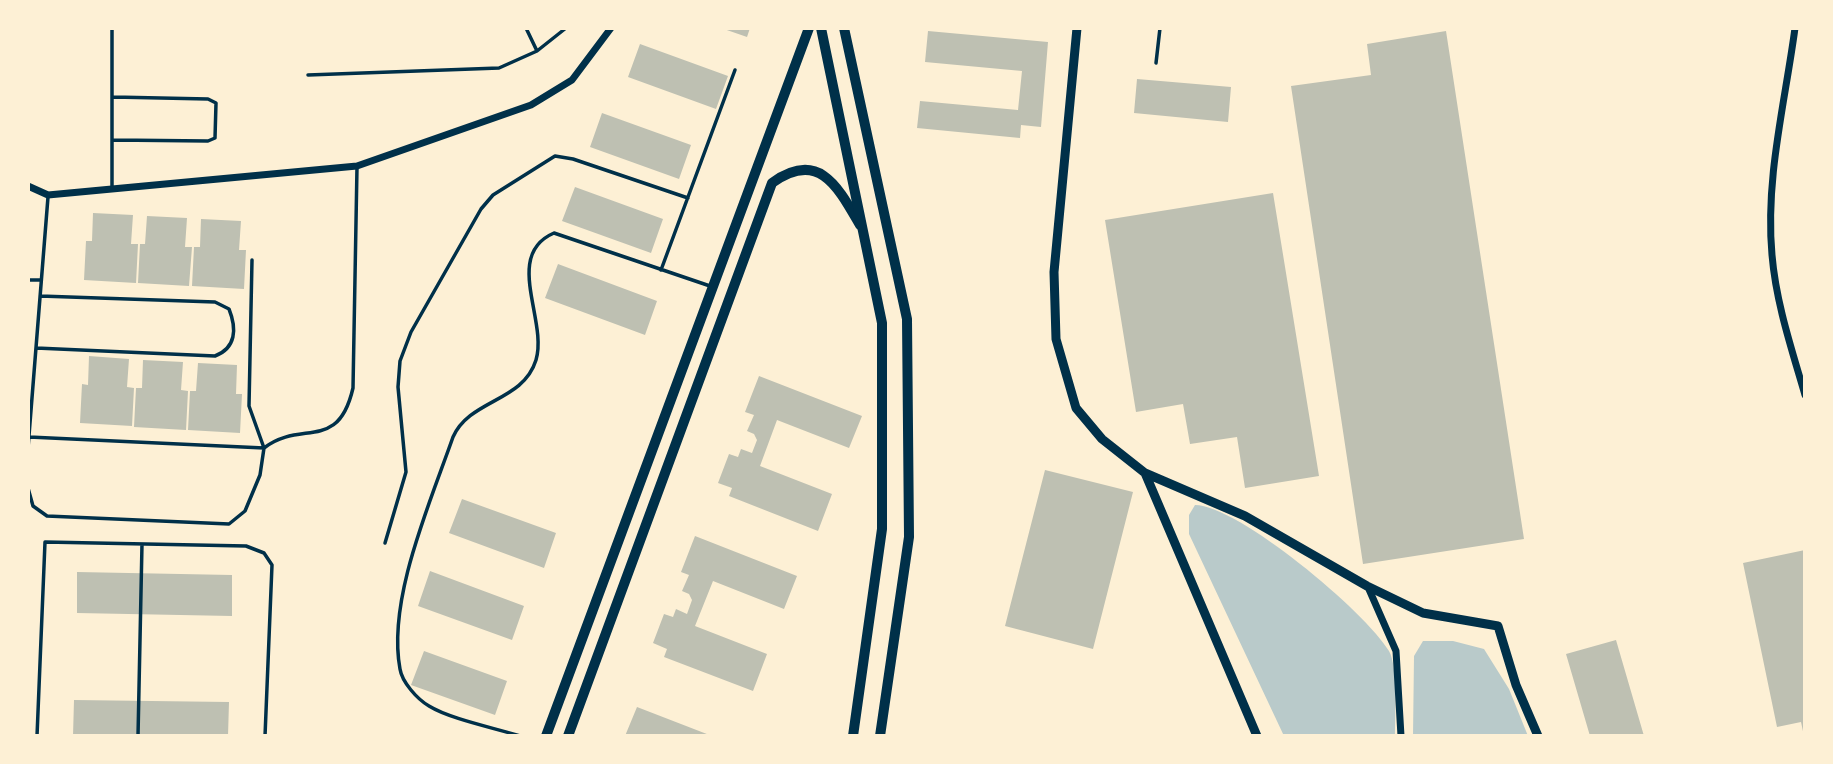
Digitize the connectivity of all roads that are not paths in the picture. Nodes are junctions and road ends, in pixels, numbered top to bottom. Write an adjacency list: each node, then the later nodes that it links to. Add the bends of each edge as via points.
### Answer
1 (113, 28): 15 (lane)
2 (526, 28): 11 (lane)
3 (566, 28): 11 (lane)
4 (611, 28): 17 (street, via 572,80 531,105)
5 (809, 28): 27 (main road)
6 (821, 28): 22 (main road)
7 (844, 28): 47 (main road, via 907,319 909,537)
8 (1077, 28): 35 (street, via 1054,272 1056,339 1076,408 1102,439)
9 (1160, 28): 12 (lane)
10 (1795, 28): 30 (street, via 1774,158 1771,223 1777,293)
11 (537, 51): 14 (lane, via 499,68)
12 (1156, 63)
13 (735, 70): 21 (lane)
14 (307, 75)
15 (113, 97): 16 (lane); 16 (lane, via 208,99 216,103 215,138 208,141)
16 (113, 140): 19 (lane)
17 (357, 166): 19 (street); 34 (lane, via 353,388 348,411 338,424 306,435 278,437)
18 (28, 186): 20 (street)
19 (112, 189): 20 (street)
20 (48, 195): 26 (lane)
21 (688, 198): 24 (lane); 37 (lane, via 555,156 493,195 411,332 400,361 406,472)
22 (860, 225): 45 (main road, via 830,177 790,170 772,183); 46 (main road, via 882,323 883,529)
23 (252, 260): 34 (lane, via 249,406)
24 (661, 270): 27 (lane); 43 (lane, via 554,233 541,239 529,262 540,340 535,362 524,380 503,398 460,421 412,557 397,631 400,672 413,693 429,706)
25 (28, 280): 26 (lane)
26 (41, 280): 28 (lane)
27 (712, 287): 44 (main road)
28 (40, 296): 29 (lane); 29 (lane, via 215,302 229,309 234,323 232,344 215,356)
29 (36, 348): 31 (lane)
30 (1805, 395)
31 (29, 411): 32 (lane)
32 (29, 438): 33 (lane); 34 (lane)
33 (28, 448)
34 (264, 448): 36 (lane, via 260,475 245,511 229,524 47,516 33,506)
35 (1145, 473): 39 (street, via 1245,516); 48 (street)
36 (28, 488)
37 (385, 543)
38 (142, 544): 40 (lane, via 45,541); 41 (lane); 42 (lane, via 246,546 264,553 272,565)
39 (1367, 586): 49 (street, via 1396,651); 50 (street, via 1423,613 1498,625)
40 (37, 736)
41 (138, 736)
42 (265, 736)
43 (520, 736)
44 (546, 736)
45 (568, 736)
46 (853, 736)
47 (880, 736)
48 (1257, 736)
49 (1401, 736)
50 (1538, 736)

